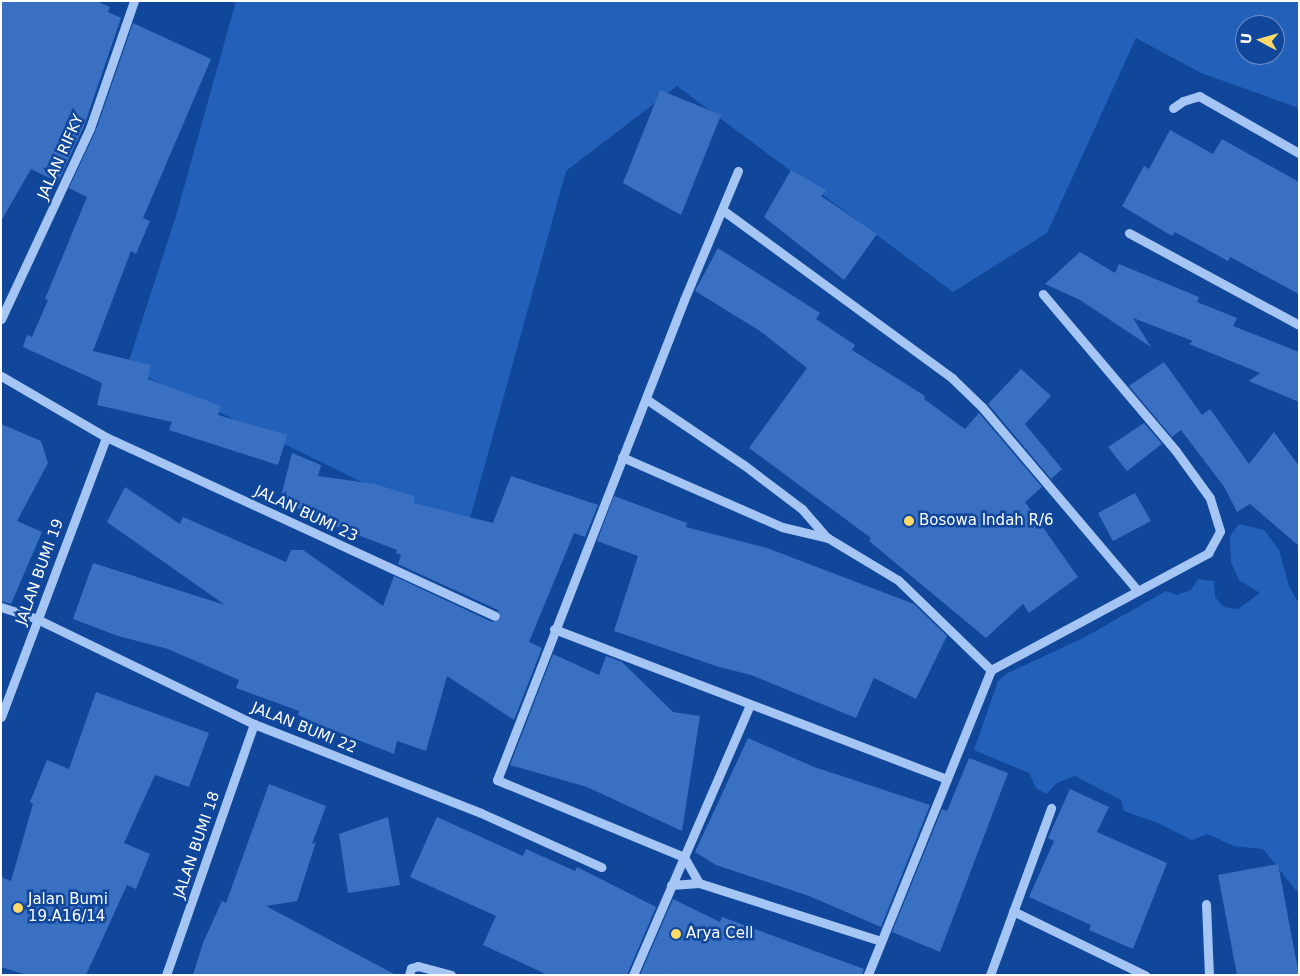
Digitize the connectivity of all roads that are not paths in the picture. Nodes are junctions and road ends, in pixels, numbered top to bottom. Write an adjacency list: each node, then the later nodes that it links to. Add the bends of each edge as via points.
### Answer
1 (134, 1): 8 (street, JALAN RIFKY, via 90,128)
2 (1173, 108): 3 (street, via 1199,96)
3 (1299, 153)
4 (738, 171): 5 (street)
5 (724, 211): 11 (street, via 684,300); 15 (street, via 952,378 982,407)
6 (1130, 232): 9 (street)
7 (1043, 294): 15 (street, via 1176,451 1210,498 1220,531 1215,545 1208,553)
8 (1, 319)
9 (1299, 325)
10 (1, 376): 12 (street, JALAN BUMI 23)
11 (646, 399): 13 (street); 14 (street, via 744,465 802,509)
12 (106, 437): 17 (street, JALAN BUMI 23); 18 (street, JALAN BUMI 19)
13 (622, 457): 14 (street, via 782,527); 19 (street)
14 (828, 538): 20 (street, via 898,580)
15 (1138, 591): 20 (street)
16 (1, 607): 18 (street, JALAN BUMI 22)
17 (495, 616)
18 (37, 619): 22 (street, JALAN BUMI 19); 23 (street, JALAN BUMI 22)
19 (554, 629): 21 (street); 26 (street, via 496,780)
20 (991, 670): 24 (street)
21 (750, 704): 24 (street); 26 (street)
22 (1, 717)
23 (254, 724): 27 (street, JALAN BUMI 22, via 481,813); 33 (street, JALAN BUMI 18)
24 (946, 779): 32 (street)
25 (1051, 808): 31 (street)
26 (684, 857): 28 (street); 29 (street)
27 (601, 867)
28 (700, 883): 29 (street); 32 (street)
29 (671, 885): 36 (street)
30 (1206, 904): 40 (street)
31 (1013, 912): 38 (street); 39 (street)
32 (881, 941): 37 (street)
33 (166, 975)
34 (409, 975): 35 (street, via 411,968 418,966)
35 (451, 975)
36 (633, 975)
37 (868, 975)
38 (990, 975)
39 (1145, 975)
40 (1209, 975)

